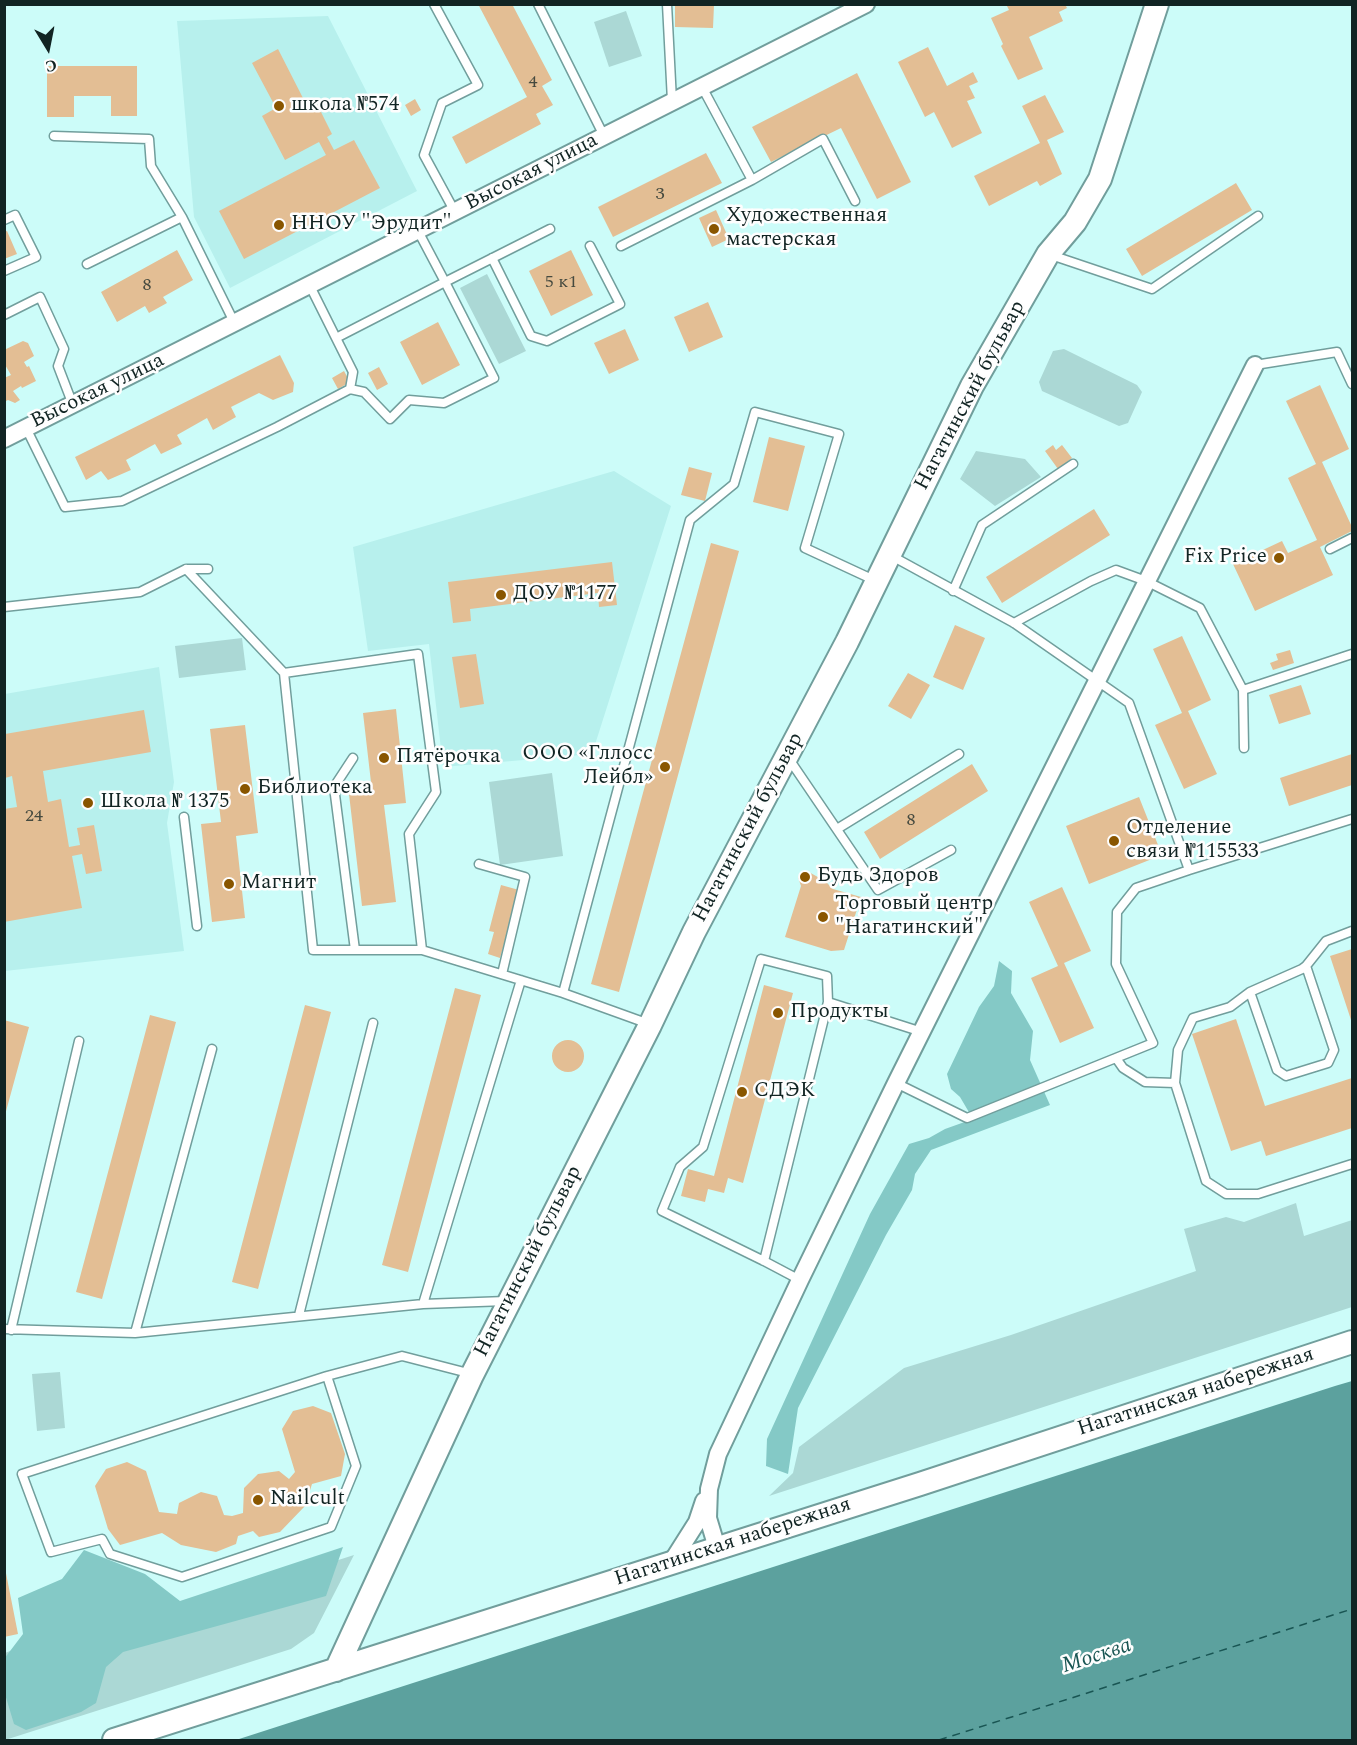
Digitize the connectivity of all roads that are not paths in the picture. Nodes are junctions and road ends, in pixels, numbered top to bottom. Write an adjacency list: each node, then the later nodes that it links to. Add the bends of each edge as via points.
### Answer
1 (434, 4): 12 (lane, via 478,85 442,103 424,155)
2 (538, 4): 9 (lane)
3 (667, 4): 7 (lane)
4 (866, 4): 6 (street, Высокая улица)
5 (1157, 4): 20 (street, Нагатинский бульвар, via 1100,179 1076,222)
6 (701, 86): 7 (street, Высокая улица); 10 (lane)
7 (672, 101): 9 (street, Высокая улица)
8 (54, 136): 14 (lane, via 149,139 151,166)
9 (604, 136): 12 (street, Высокая улица)
10 (752, 180): 11 (lane, via 823,140); 19 (lane)
11 (855, 201)
12 (456, 213): 17 (street, Высокая улица)
13 (1258, 216): 20 (lane, via 1152,289)
14 (182, 217): 22 (lane); 27 (lane)
15 (4, 220): 23 (lane, via 15,215 36,257)
16 (550, 229): 21 (lane)
17 (418, 231): 24 (lane); 25 (street, Высокая улица)
18 (590, 246): 21 (lane, via 620,304 547,341 531,336)
19 (621, 246)
20 (1048, 254): 38 (street, Нагатинский бульвар, via 972,386)
21 (492, 258): 24 (lane)
22 (87, 264)
23 (4, 271)
24 (445, 282): 28 (lane); 31 (lane, via 494,378 444,403 409,400 390,419 364,392)
25 (310, 286): 27 (street, Высокая улица); 28 (lane)
26 (4, 315): 32 (lane, via 40,297 64,349 58,366)
27 (235, 324): 32 (street, Высокая улица)
28 (336, 338): 31 (lane, via 353,372)
29 (1255, 365): 30 (lane, via 1337,352); 41 (street)
30 (1353, 384)
31 (350, 389): 33 (lane, via 122,501 65,507)
32 (73, 405): 33 (street, Высокая улица)
33 (26, 428): 34 (street, Высокая улица)
34 (4, 439)
35 (1073, 464): 43 (lane, via 982,525)
36 (1353, 538): 37 (lane)
37 (1330, 549)
38 (890, 554): 42 (street, Нагатинский бульвар); 43 (lane)
39 (186, 568): 40 (lane); 44 (lane, via 140,592); 47 (lane)
40 (208, 569)
41 (1146, 581): 45 (lane, via 1116,570); 48 (street); 49 (lane, via 1200,608)
42 (877, 582): 52 (street, Нагатинский бульвар); 68 (lane, via 805,548 839,434 755,412 734,484 690,520)
43 (953, 591): 45 (lane)
44 (4, 607)
45 (1014, 624): 48 (lane)
46 (1353, 654): 49 (lane)
47 (284, 673): 62 (lane, via 313,950); 63 (lane, via 418,654 436,792 409,834)
48 (1096, 681): 59 (lane, via 1129,703); 72 (street)
49 (1243, 690): 50 (lane)
50 (1244, 748)
51 (959, 754): 56 (lane)
52 (787, 756): 56 (lane); 71 (street, Нагатинский бульвар)
53 (353, 758): 62 (lane, via 334,787)
54 (184, 817): 60 (lane)
55 (1353, 819): 59 (lane)
56 (837, 829): 57 (lane, via 878,890)
57 (951, 850)
58 (479, 864): 65 (lane, via 525,877)
59 (1189, 870): 75 (lane, via 1136,888 1117,912 1116,964 1153,1043)
60 (197, 926)
61 (1353, 931): 64 (lane, via 1326,941)
62 (355, 950): 63 (lane)
63 (422, 950): 65 (lane)
64 (1306, 966): 67 (lane); 67 (lane, via 1334,1050 1328,1063 1286,1076 1277,1070)
65 (502, 974): 66 (lane)
66 (521, 980): 68 (lane); 82 (lane)
67 (1250, 992): 77 (lane, via 1230,1006 1193,1018 1178,1050)
68 (563, 993): 71 (lane)
69 (828, 1002): 72 (lane); 79 (lane); 79 (lane, via 828,976 761,959 703,1147 680,1167 662,1210)
70 (373, 1023): 83 (lane)
71 (650, 1024): 81 (street, Нагатинский бульвар)
72 (922, 1032): 76 (street)
73 (79, 1041): 84 (lane)
74 (212, 1049): 85 (lane)
75 (1116, 1058): 76 (lane, via 967,1118); 77 (lane, via 1123,1068 1145,1082)
76 (896, 1083): 80 (street)
77 (1175, 1083): 78 (lane, via 1206,1181 1226,1194 1258,1194)
78 (1353, 1164)
79 (764, 1261): 80 (lane)
80 (800, 1280): 89 (street, via 718,1454)
81 (509, 1301): 82 (lane); 87 (street, Нагатинский бульвар)
82 (423, 1304): 83 (lane)
83 (299, 1315): 85 (lane)
84 (8, 1330): 85 (lane)
85 (135, 1333)
86 (1353, 1342): 90 (street, Нагатинская набережная)
87 (472, 1375): 88 (lane, via 402,1356); 92 (street, Нагатинский бульвар)
88 (327, 1376): 88 (lane, via 22,1474 51,1552 102,1539 110,1554 182,1577 331,1527 356,1466)
89 (709, 1489): 90 (street, via 708,1518); 91 (street, via 697,1522)
90 (717, 1548): 91 (street, Нагатинская набережная)
91 (671, 1563): 93 (street, Нагатинская набережная)
92 (362, 1613): 93 (street, via 362,1632); 94 (street, Нагатинский бульвар)
93 (371, 1660): 94 (street, Нагатинская набережная)
94 (336, 1670): 95 (street, Нагатинская набережная)
95 (114, 1740)

